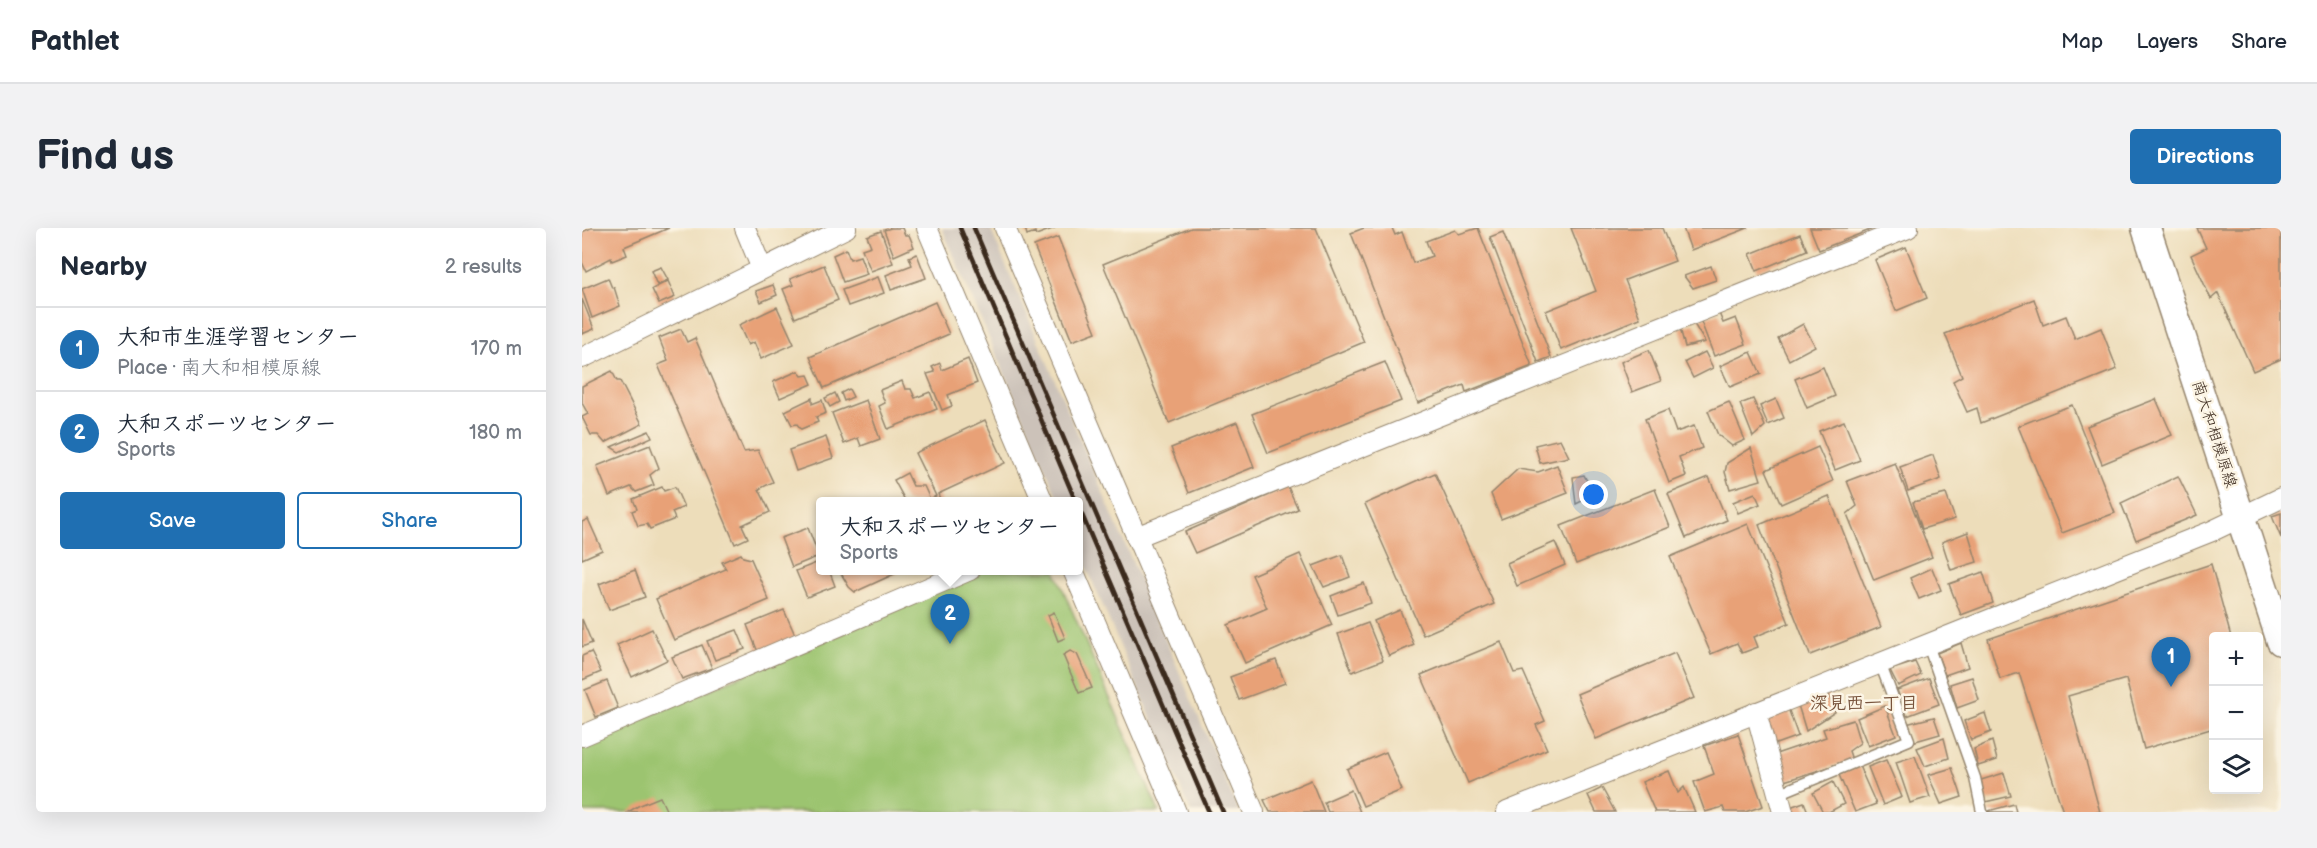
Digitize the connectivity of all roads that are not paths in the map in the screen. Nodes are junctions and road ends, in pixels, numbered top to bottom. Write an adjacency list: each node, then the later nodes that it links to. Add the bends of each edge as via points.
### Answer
1 (745, 228): 7 (street)
2 (846, 228): 7 (street)
3 (927, 228): 9 (street)
4 (1005, 228): 12 (street)
5 (1908, 228): 12 (street)
6 (2146, 228): 11 (street, 南大和相模原線)
7 (762, 269): 8 (street)
8 (582, 358)
9 (1041, 497)
10 (2281, 498): 11 (street)
11 (2241, 517): 15 (street, 南大和相模原線); 16 (street)
12 (1136, 537): 23 (street)
13 (958, 575): 19 (street)
14 (1075, 575): 22 (street)
15 (2281, 641)
16 (1928, 645): 17 (street); 25 (lane, via 1975,778)
17 (1880, 663): 18 (street); 20 (lane, via 1909,740)
18 (1756, 712): 20 (street); 21 (street)
19 (582, 736)
20 (1780, 803)
21 (1542, 806): 24 (street)
22 (1176, 812)
23 (1254, 812)
24 (1507, 812)
25 (1982, 812)

